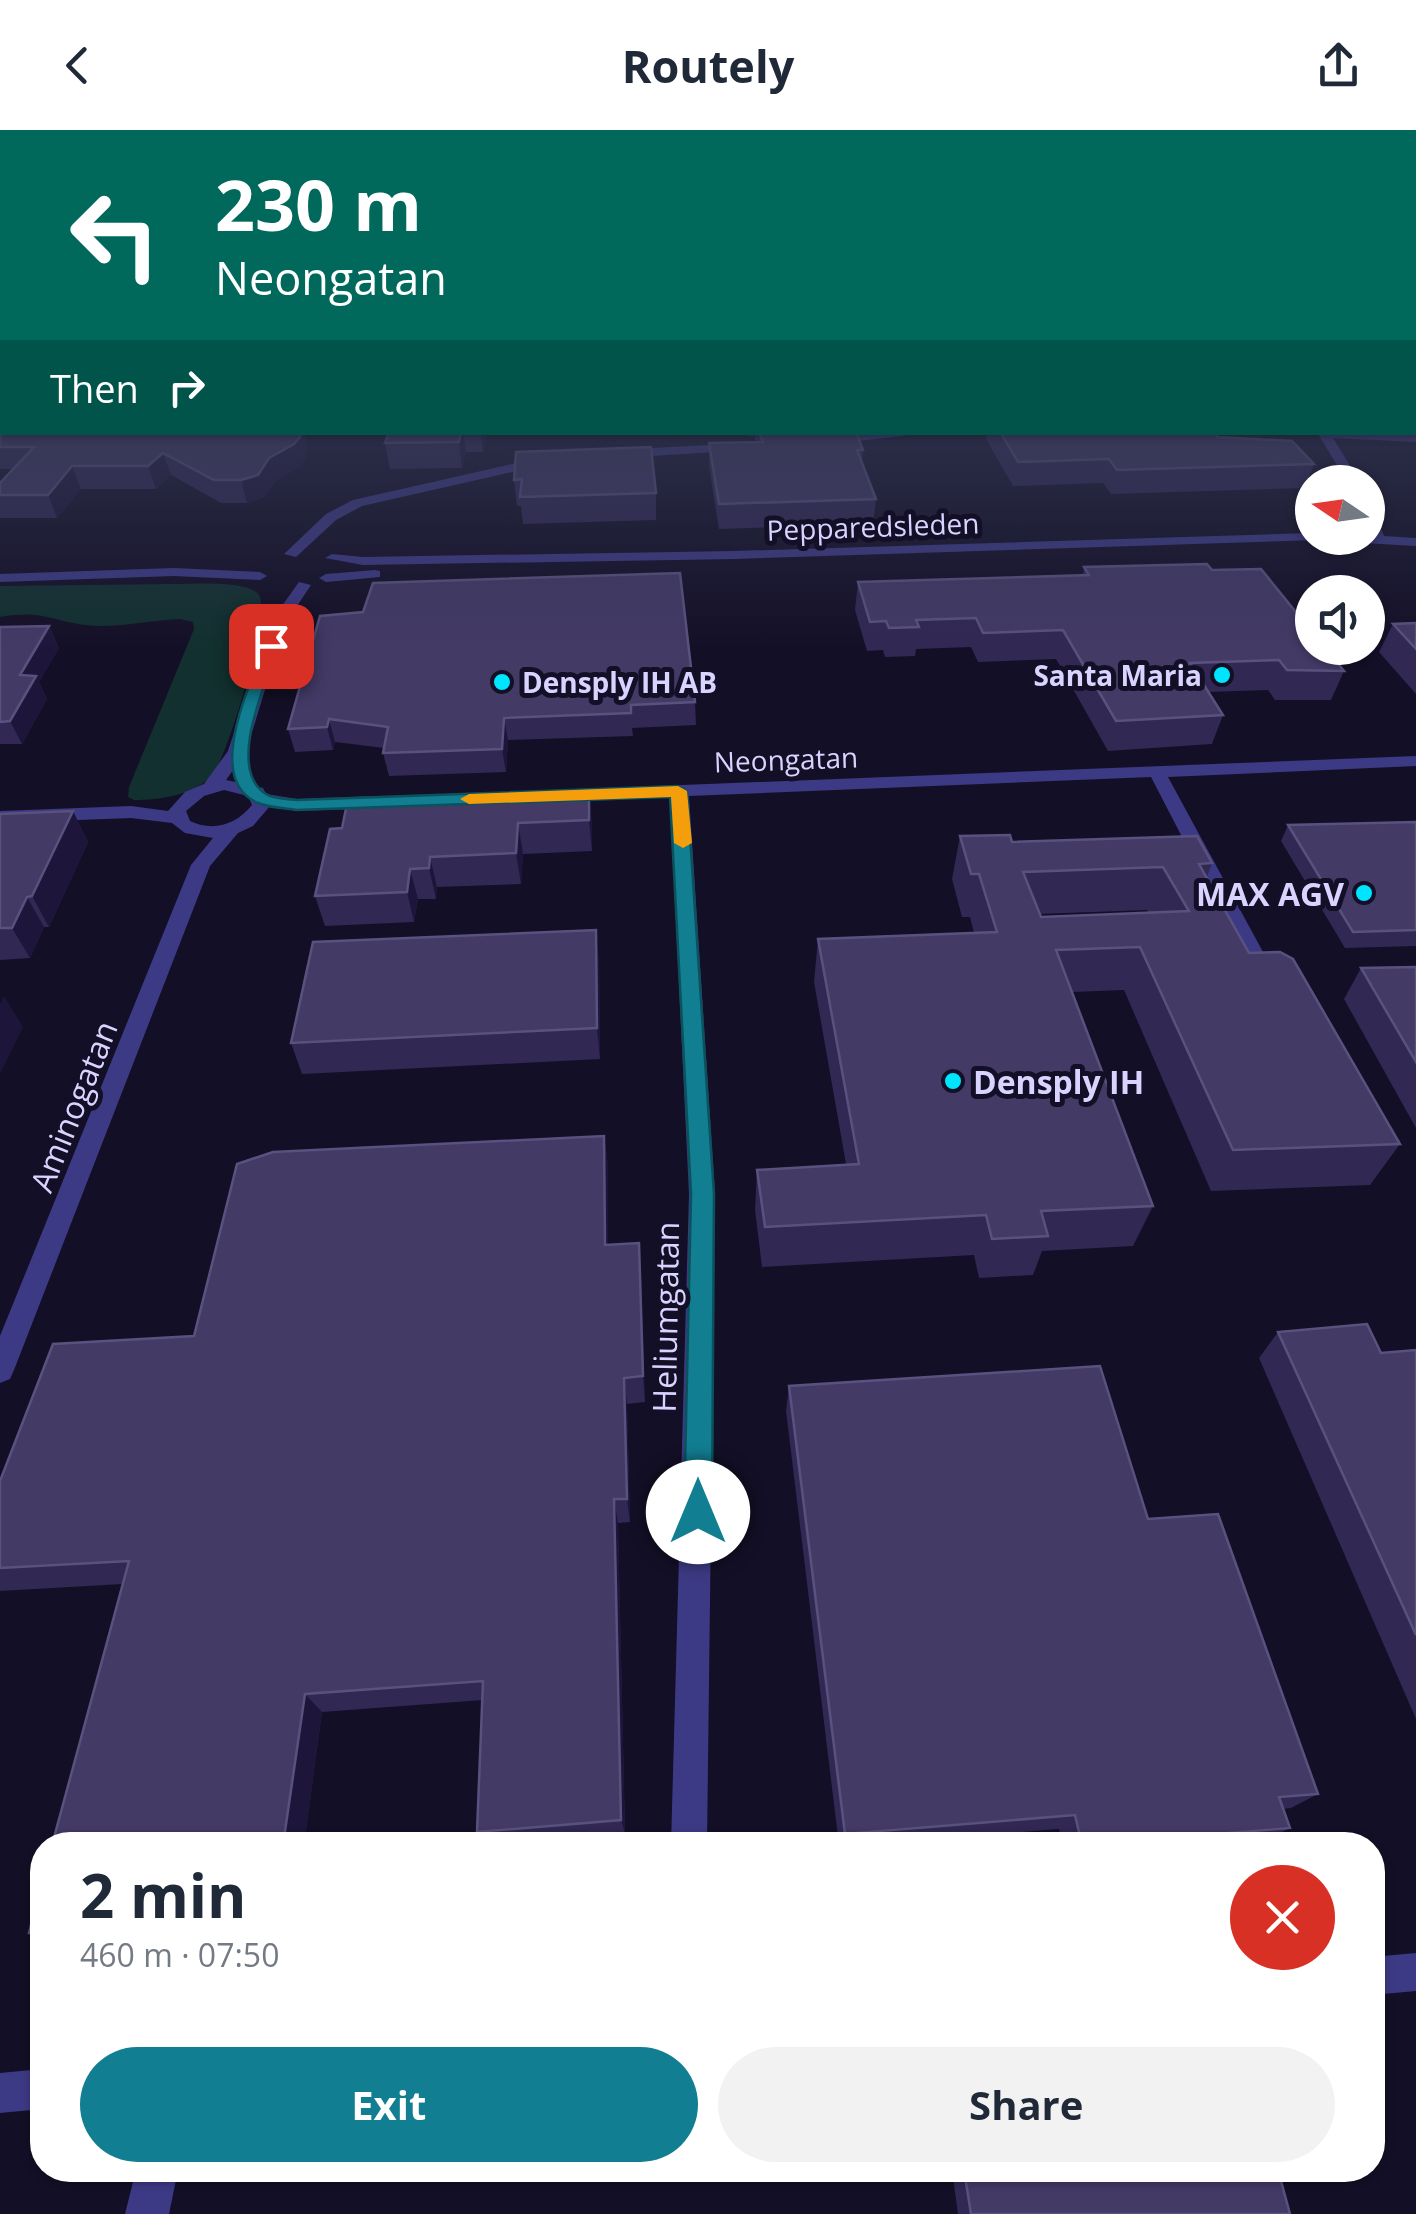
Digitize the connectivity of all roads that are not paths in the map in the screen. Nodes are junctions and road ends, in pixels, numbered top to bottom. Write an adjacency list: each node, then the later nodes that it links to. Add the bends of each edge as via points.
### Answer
1 (563, 457): 2 (street, via 358,504)
2 (315, 534): 6 (street); 7 (street)
3 (1295, 538): 8 (street, Pepparedsleden)
4 (1385, 540): 5 (street)
5 (1416, 542)
6 (291, 554): 7 (street, Pepparedsleden); 9 (street)
7 (327, 556): 8 (street, Pepparedsleden); 12 (street, via 336,568)
8 (734, 556): 12 (street, Pepparedsleden)
9 (271, 560): 10 (street); 14 (street, via 261,568)
10 (174, 572): 11 (street); 14 (street, Pepparedsleden)
11 (0, 578)
12 (333, 578): 13 (street, Pepparedsleden); 15 (street)
13 (304, 585): 14 (street, Pepparedsleden); 15 (street)
14 (269, 586): 15 (street)
15 (276, 624): 16 (street)
16 (237, 752): 19 (street); 23 (street)
17 (1416, 761): 18 (street, Neongatan)
18 (1157, 772): 20 (street, Neongatan); 30 (street)
19 (210, 787): 22 (street); 23 (street)
20 (678, 791): 21 (street, Neongatan); 32 (street, Heliumgatan, via 702,1194)
21 (534, 796)
22 (189, 797): 25 (street); 27 (street, via 181,804)
23 (254, 801): 24 (street); 28 (street)
24 (402, 802)
25 (131, 812): 26 (street); 27 (street)
26 (0, 817)
27 (183, 823): 28 (street, via 208,832); 29 (street)
28 (232, 828): 29 (street, Aminogatan)
29 (201, 865): 31 (street, Aminogatan)
30 (1264, 974)
31 (0, 1370)
32 (689, 1832)
33 (1416, 1972): 34 (street)
34 (1385, 1975)
35 (30, 2090): 36 (street)
36 (0, 2093)
37 (154, 2182): 38 (street)
38 (147, 2214)

